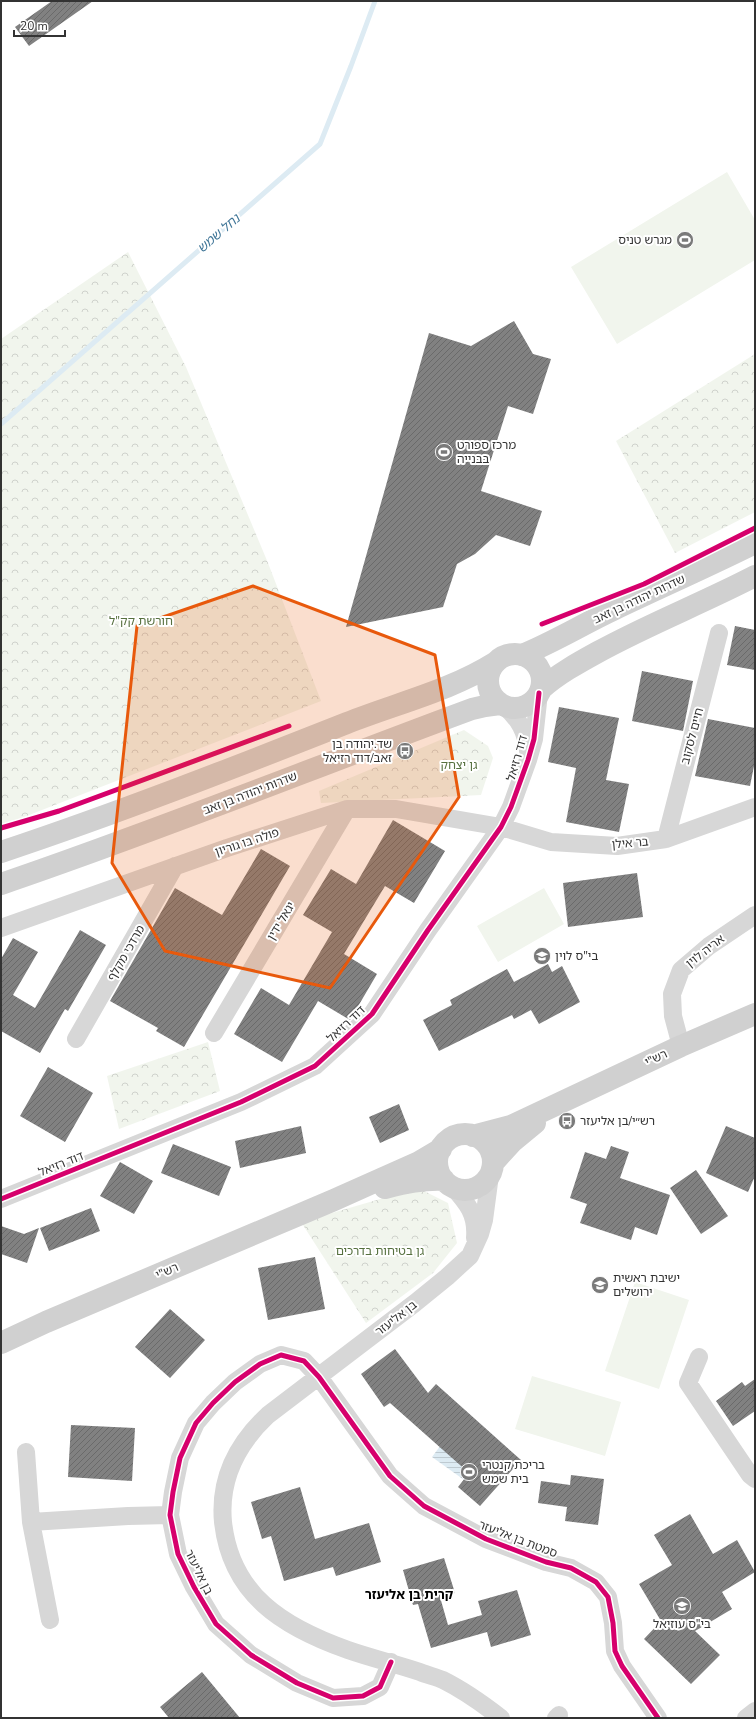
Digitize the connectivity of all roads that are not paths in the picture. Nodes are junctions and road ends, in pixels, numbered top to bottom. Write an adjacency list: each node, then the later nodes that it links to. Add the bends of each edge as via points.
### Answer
1 (755, 543): 4 (main road, שדרות יהודה בן זאב)
2 (755, 576): 6 (main road, via 626,637 554,677)
3 (719, 633): 12 (street, חיים לסקוב)
4 (522, 655): 5 (main road, via 507,655); 6 (main road, via 530,658 540,672)
5 (496, 662): 7 (main road, via 488,676 488,684 494,699); 13 (main road, via 464,680)
6 (540, 691): 7 (main road, via 535,700 520,708); 8 (street, דוד רזיאל, via 534,739)
7 (502, 705): 8 (street, דוד רזיאל, via 516,717 524,730); 15 (main road, שדרות יהודה בן זאב, via 472,709 171,823)
8 (528, 760): 11 (street, דוד רזיאל)
9 (755, 807): 12 (street, בר אילן)
10 (347, 809): 11 (street, פולה בו גוריון, via 396,809); 14 (street, פולה בו גוריון); 19 (street, יגאל ידין)
11 (502, 827): 12 (street, בר אילן, via 551,842 617,846); 27 (street, דוד רזיאל, via 372,1014 315,1066 241,1102)
12 (666, 839)
13 (1, 852)
14 (175, 866): 17 (street, פולה בו גוריון); 20 (street, מרדכי מקלף)
15 (1, 884)
16 (755, 915): 21 (street, אריה לוין, via 709,946 681,970 672,994 673,1016)
17 (1, 928)
18 (755, 1014): 21 (main road, רש"י)
19 (214, 1033)
20 (76, 1039)
21 (681, 1046): 22 (main road, רש"י)
22 (559, 1105): 23 (main road, רש"י, via 511,1126); 25 (main road, רש"י, via 512,1142)
23 (473, 1136): 24 (main road, via 466,1134 452,1138); 25 (main road, via 488,1146 492,1154)
24 (441, 1149): 26 (main road, via 438,1165); 28 (main road, רש"י, via 419,1162)
25 (492, 1169): 26 (main road, via 485,1182 473,1188 460,1190); 29 (street, בן אליעזר, via 484,1220)
26 (448, 1183): 28 (main road, רש"י, via 429,1179 412,1181); 29 (street, via 468,1204 472,1212 476,1230)
27 (1, 1199)
28 (334, 1200): 30 (main road, רש"י)
29 (470, 1256): 32 (street, בן אליעזר, via 421,1299)
30 (1, 1343)
31 (699, 1357): 34 (street, via 688,1384 750,1475)
32 (319, 1377): 35 (street, בן אליעזר, via 304,1361 281,1355 260,1364 235,1382 196,1424 180,1458); 38 (street, בן אליעזר, via 268,1415 242,1443 234,1457 224,1492 222,1504 225,1541 235,1568 248,1589 266,1608 286,1622 314,1636); 41 (street, סמטת בן אליעזר, via 390,1476 424,1506 486,1539 546,1562 572,1568 596,1582 608,1597 615,1651 622,1666)
33 (26, 1452): 36 (street)
34 (755, 1478)
35 (170, 1515): 36 (street); 38 (street, בן אליעזר, via 178,1554 194,1587 216,1624 251,1655 297,1683 333,1698 363,1696 380,1687)
36 (32, 1522): 37 (street)
37 (50, 1620)
38 (391, 1662): 40 (street, בן אליעזר, via 442,1680 480,1702)
39 (755, 1711): 42 (street)
40 (501, 1718)
41 (658, 1718)
42 (746, 1718)

